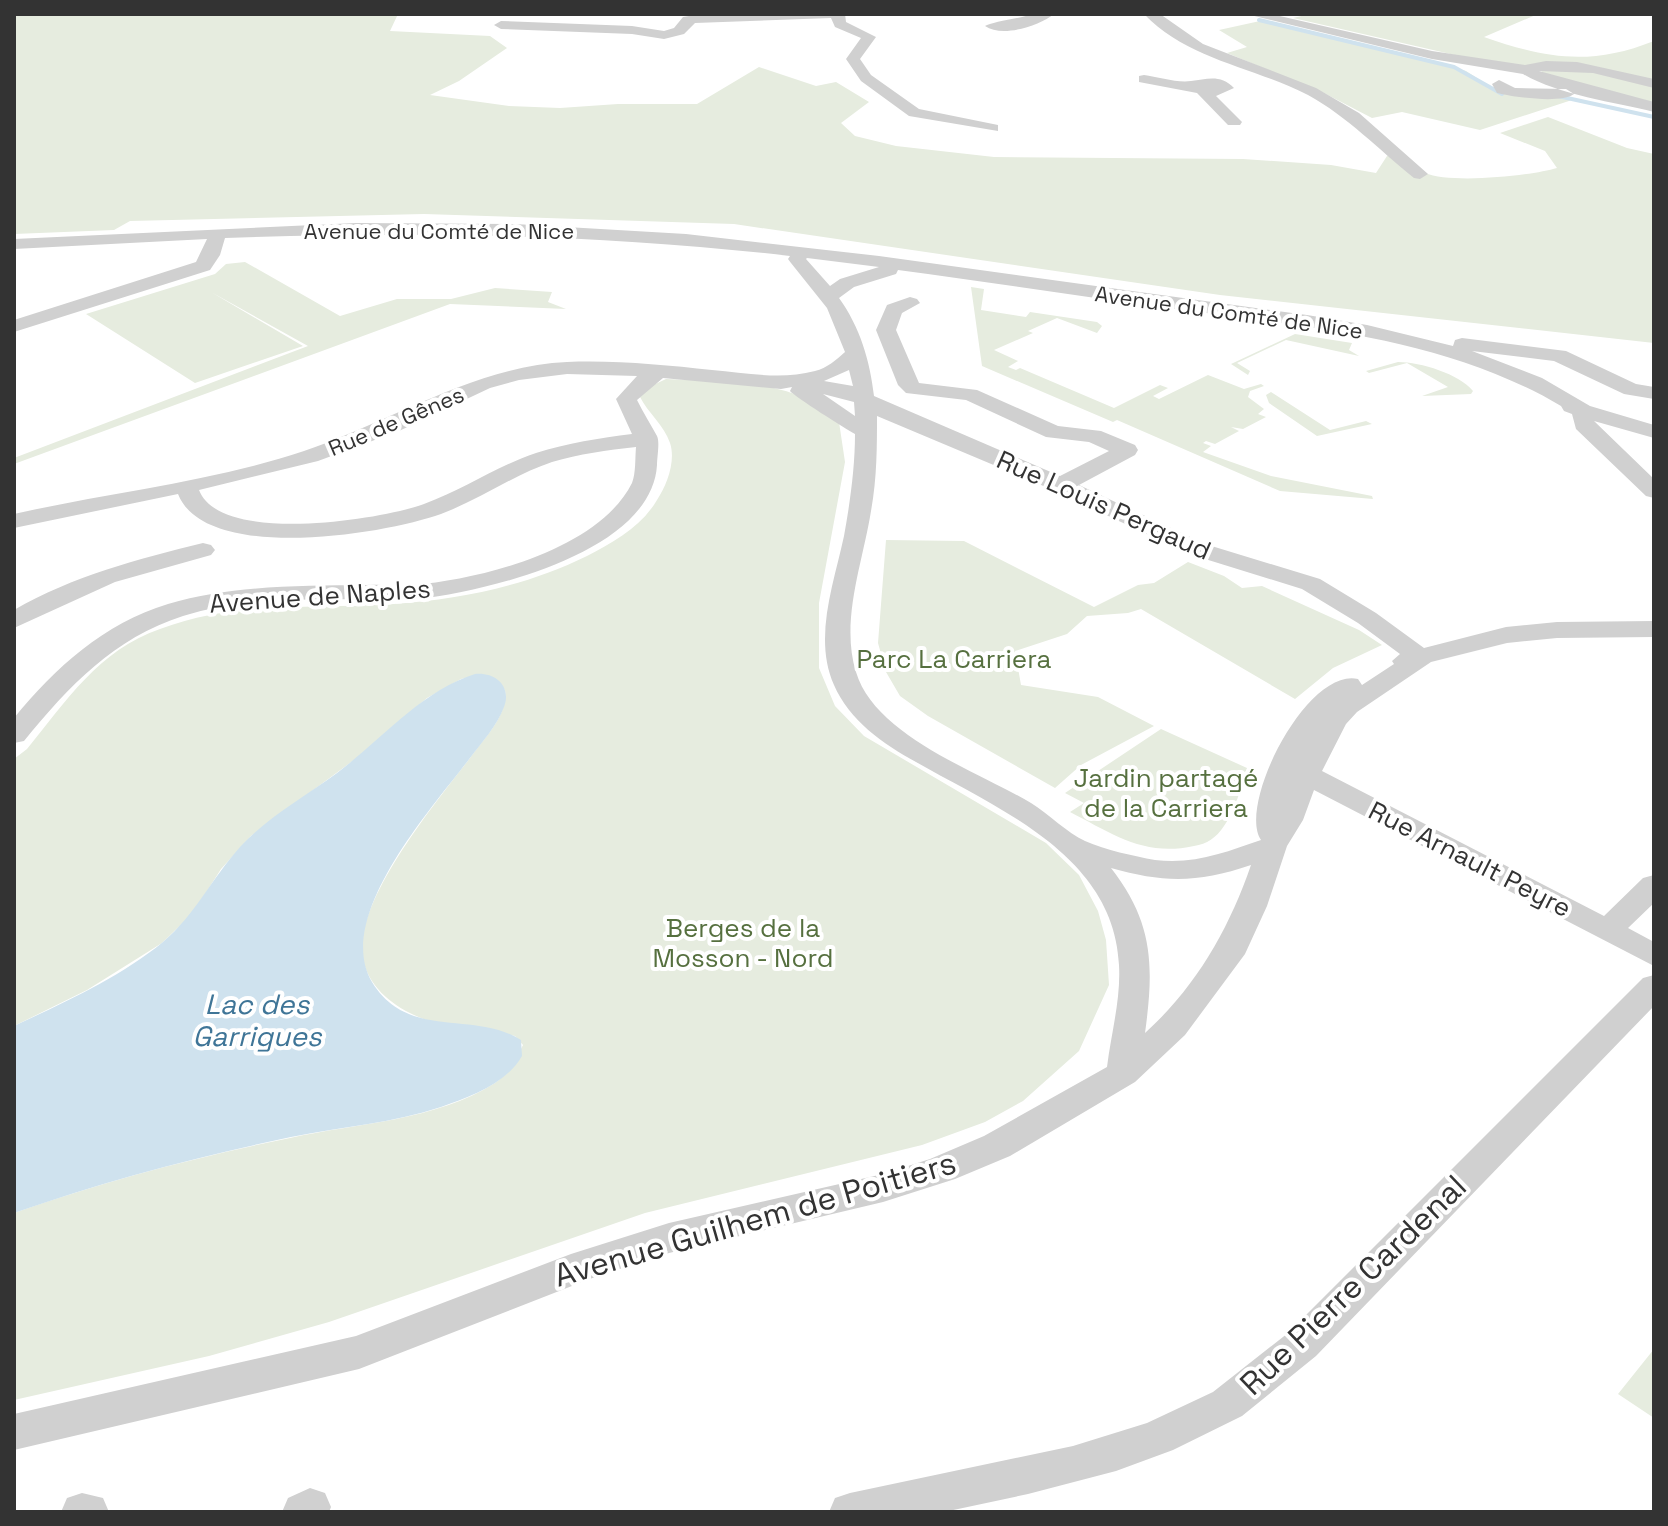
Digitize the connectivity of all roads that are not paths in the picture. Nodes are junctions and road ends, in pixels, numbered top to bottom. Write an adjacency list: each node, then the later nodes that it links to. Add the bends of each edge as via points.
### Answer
1 (837, 14): 5 (street, via 695,19 664,35); 16 (street, via 840,24 869,37 853,59 866,78 914,113)
2 (1047, 14): 6 (street, via 1010,27)
3 (1151, 14): 9 (street, via 1198,47)
4 (1253, 14): 8 (street)
5 (501, 25)
6 (992, 26)
7 (1532, 73): 8 (street, via 1506,81); 11 (street, via 1557,63); 13 (street)
8 (1497, 75): 14 (street, via 1502,90 1565,94)
9 (1271, 77): 12 (street, via 1204,82); 17 (street, via 1311,91 1354,116)
10 (1144, 79): 12 (street)
11 (1654, 84)
12 (1198, 89): 15 (street)
13 (1654, 107)
14 (1654, 114)
15 (1234, 122)
16 (992, 128)
17 (1420, 174)
18 (217, 234): 19 (street, Avenue du Comté de Nice); 20 (street, Avenue du Comté de Nice, via 353,227 518,229); 26 (street, via 203,266)
19 (14, 244)
20 (801, 253): 21 (street, Avenue du Comté de Nice); 23 (street, via 797,259)
21 (864, 261): 22 (street, Avenue du Comté de Nice); 30 (street, Avenue du Comté de Nice, via 1308,322)
22 (892, 269): 23 (street, via 847,283); 38 (street, Avenue du Comté de Nice, via 1347,335 1438,356)
23 (828, 297): 29 (street)
24 (910, 303): 28 (street, via 894,309)
25 (14, 311): 26 (street, via 47,302)
26 (62, 311): 27 (street)
27 (14, 326)
28 (886, 330): 29 (street); 42 (street, via 913,389 970,394 1054,432 1093,436 1127,450)
29 (851, 341): 33 (street, Rue de Gênes, via 835,372); 37 (street)
30 (1435, 348): 34 (street, via 1455,343 1559,355); 38 (street, Avenue du Comté de Nice, via 1500,369)
31 (591, 369): 32 (street, Rue de Gênes); 36 (street); 43 (street, Rue de Gênes, via 542,369 500,378 349,443)
32 (659, 371): 33 (street, Rue de Gênes); 36 (street)
33 (798, 387): 37 (street, Rue de Gênes); 39 (street)
34 (1631, 390): 35 (street); 38 (street)
35 (1654, 393)
36 (626, 399): 41 (street)
37 (867, 402): 39 (street); 42 (street, Rue Louis Pergaud)
38 (1582, 410): 40 (street); 44 (street, Avenue du Comté de Nice, via 1584,424)
39 (868, 432): 55 (street, via 861,509 837,633 847,687 871,719 905,745)
40 (1654, 432)
41 (648, 439): 43 (street, via 544,457 432,509 337,529 276,529 211,516 196,507); 52 (street, Avenue de Naples, via 642,493 611,525 569,550 517,570 420,592 232,599 151,619 81,659)
42 (1061, 485): 51 (street, Rue Louis Pergaud, via 1197,549 1311,584)
43 (186, 486): 45 (street, Rue de Gênes)
44 (1654, 491)
45 (14, 521)
46 (203, 550): 47 (street, via 113,573)
47 (14, 620)
48 (1654, 629): 50 (street, Avenue Guilhem de Poitiers, via 1519,633)
49 (1654, 641): 50 (street, Avenue Guilhem de Poitiers)
50 (1455, 648): 51 (street, Avenue Guilhem de Poitiers)
51 (1421, 658): 53 (street, Avenue Guilhem de Poitiers, via 1347,706)
52 (14, 735)
53 (1296, 771): 54 (street, Avenue Guilhem de Poitiers, via 1288,820); 57 (street, Rue Arnault Peyre)
54 (1272, 846): 55 (street, via 1182,871 1155,870); 60 (street, Avenue Guilhem de Poitiers, via 1229,954 1173,1027)
55 (1077, 847): 60 (street, via 1112,890 1133,940)
56 (1654, 885): 57 (street)
57 (1608, 930): 58 (street, Rue Arnault Peyre)
58 (1654, 955)
59 (1654, 986): 62 (street, Rue Pierre Cardenal, via 1323,1321 1236,1399 1153,1441 1103,1458)
60 (1123, 1073): 61 (street, Avenue Guilhem de Poitiers, via 997,1146 942,1169 608,1257 359,1352)
61 (14, 1432)
62 (850, 1512)

